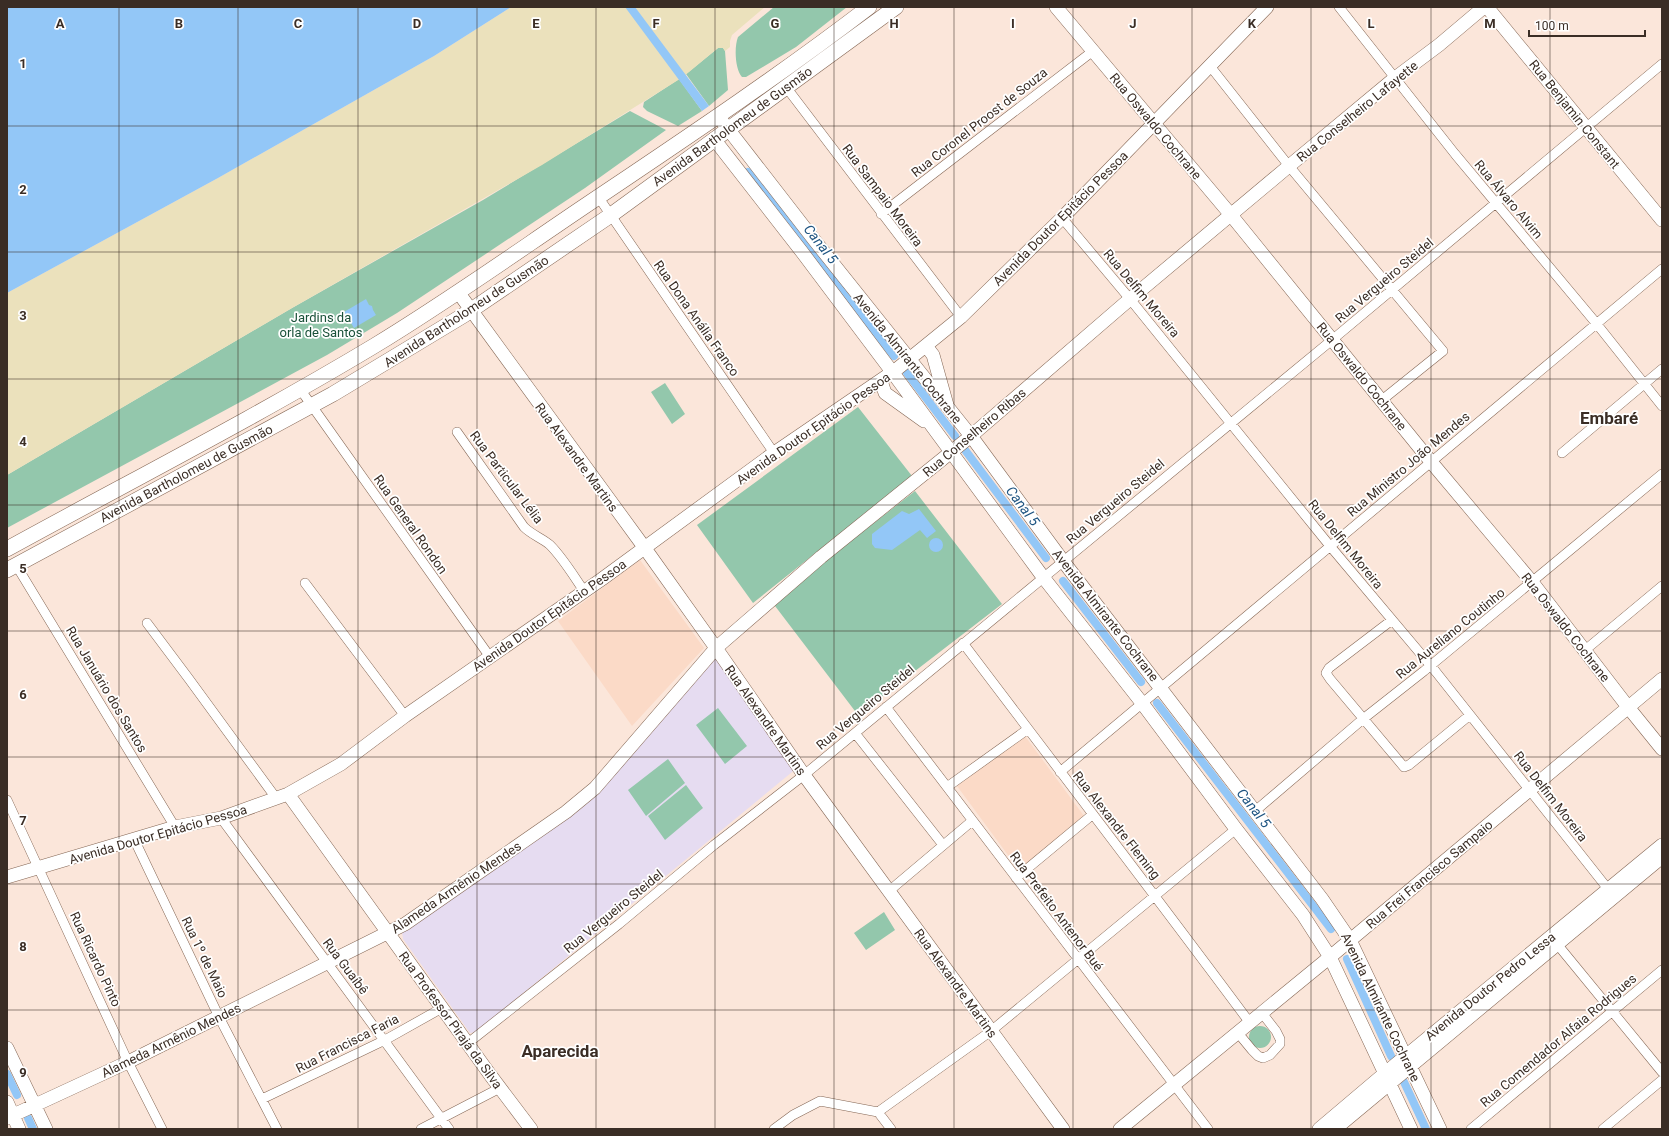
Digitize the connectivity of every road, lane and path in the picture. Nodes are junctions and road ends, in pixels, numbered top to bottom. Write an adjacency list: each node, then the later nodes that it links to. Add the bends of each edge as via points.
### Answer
1 (869, 7): 13 (main road, Avenida Bartholomeu de Gusmão)
2 (896, 7): 12 (main road, Avenida Bartholomeu de Gusmão)
3 (1056, 7): 8 (main road, Rua Oswaldo Cochrane)
4 (1267, 7): 10 (main road, Avenida Doutor Epitácio Pessoa)
5 (1339, 7): 11 (street, Rua Álvaro Alvim)
6 (1484, 7): 11 (main road, Rua Conselheiro Lafayette)
7 (1487, 7): 15 (main road, Rua Benjamin Constant)
8 (1092, 51): 14 (main road, Rua Oswaldo Cochrane); 21 (street, Rua Coronel Proost de Souza)
9 (1662, 64): 15 (street, Rua Vergueiro Steidel)
10 (1210, 66): 14 (main road, Avenida Doutor Epitácio Pessoa); 18 (street)
11 (1395, 78): 18 (main road, Rua Conselheiro Lafayette); 20 (street, Rua Álvaro Alvim)
12 (786, 87): 16 (main road, Avenida Bartholomeu de Gusmão); 21 (street, Rua Sampaio Moreira)
13 (718, 116): 16 (main road, Avenida Almirante Cochrane); 19 (main road, Avenida Bartholomeu de Gusmão)
14 (1153, 124): 23 (main road, Rua Oswaldo Cochrane); 24 (main road, Avenida Doutor Epitácio Pessoa)
15 (1586, 127): 20 (street, Rua Vergueiro Steidel); 25 (main road, Rua Benjamin Constant)
16 (727, 130): 17 (main road, Avenida Bartholomeu de Gusmão); 35 (main road, Avenida Almirante Cochrane)
17 (714, 140): 22 (main road, Avenida Bartholomeu de Gusmão); 35 (main road, Avenida Almirante Cochrane, via 802,252)
18 (1289, 166): 23 (main road, Rua Conselheiro Lafayette); 27 (street)
19 (599, 198): 22 (street, Rua Dona Anália Franco); 28 (main road, Avenida Bartholomeu de Gusmão)
20 (1496, 204): 27 (street, Rua Vergueiro Steidel); 32 (street, Rua Álvaro Alvim)
21 (881, 214): 31 (street, Rua Sampaio Moreira)
22 (610, 215): 30 (main road, Avenida Bartholomeu de Gusmão); 49 (street, Rua Dona Anália Franco)
23 (1231, 215): 29 (main road, Rua Conselheiro Ribas); 33 (main road, Rua Oswaldo Cochrane)
24 (1062, 218): 29 (street, Rua Delfim Moreira); 31 (main road, Avenida Doutor Epitácio Pessoa)
25 (1662, 220)
26 (1662, 269): 32 (street, Rua Ministro João Mendes)
27 (1392, 290): 33 (street, Rua Vergueiro Steidel); 40 (street, via 1443,351)
28 (458, 292): 30 (main road, Rua Alexandre Martins); 39 (main road, Avenida Bartholomeu de Gusmão)
29 (1130, 299): 44 (street, Rua Delfim Moreira); 47 (main road, Rua Conselheiro Ribas)
30 (471, 311): 41 (main road, Avenida Bartholomeu de Gusmão); 54 (main road, Rua Alexandre Martins)
31 (961, 317): 34 (main road, Avenida Doutor Epitácio Pessoa)
32 (1596, 323): 38 (street, Rua Álvaro Alvim); 51 (street, Rua Ministro João Mendes)
33 (1332, 340): 40 (main road, Rua Oswaldo Cochrane); 44 (street, Rua Vergueiro Steidel)
34 (926, 346): 35 (main road, Avenida Doutor Epitácio Pessoa); 43 (main road, via 933,355)
35 (901, 366): 37 (main road, Avenida Doutor Epitácio Pessoa); 43 (main road, Avenida Almirante Cochrane); 45 (main road, Avenida Almirante Cochrane)
36 (1662, 369): 38 (street)
37 (881, 381): 45 (main road, via 885,393); 49 (main road, Avenida Doutor Epitácio Pessoa)
38 (1645, 384): 42 (street, Rua Álvaro Alvim); 50 (street)
39 (300, 389): 41 (street, Rua General Rondon); 55 (main road, Avenida Bartholomeu de Gusmão)
40 (1382, 400): 51 (main road, Rua Oswaldo Cochrane)
41 (311, 406): 57 (main road, Avenida Bartholomeu de Gusmão); 68 (street, Rua General Rondon)
42 (1662, 406)
43 (949, 411): 47 (main road, Avenida Almirante Cochrane)
44 (1231, 422): 53 (street, Rua Delfim Moreira); 56 (street, Rua Vergueiro Steidel)
45 (932, 426): 48 (main road, Avenida Almirante Cochrane)
46 (457, 432): 62 (street, Rua Particular Lélia, via 524,527 558,554)
47 (969, 437): 48 (main road, Rua Conselheiro Ribas); 56 (main road, Avenida Almirante Cochrane)
48 (952, 451): 58 (main road, Avenida Almirante Cochrane); 66 (main road, Rua Conselheiro Ribas)
49 (774, 453): 54 (main road, Avenida Doutor Epitácio Pessoa)
50 (1562, 453)
51 (1432, 463): 53 (street, Rua Ministro João Mendes); 59 (main road, Rua Oswaldo Cochrane)
52 (1662, 474): 59 (street, Rua Aureliano Coutinho)
53 (1330, 546): 63 (street, Rua Delfim Moreira); 71 (street, Rua Ministro João Mendes)
54 (644, 547): 62 (main road, Avenida Doutor Epitácio Pessoa); 66 (main road, Rua Alexandre Martins)
55 (7, 549)
56 (1062, 562): 58 (street, Rua Vergueiro Steidel); 71 (main road, Avenida Almirante Cochrane)
57 (12, 567): 91 (street, Rua Januário dos Santos)
58 (1044, 576): 65 (street, Rua Vergueiro Steidel); 72 (main road, Avenida Almirante Cochrane)
59 (1532, 582): 67 (main road, Rua Oswaldo Cochrane); 69 (street, Rua Aureliano Coutinho)
60 (305, 583): 76 (street)
61 (1662, 586): 67 (street)
62 (584, 591): 68 (main road, Avenida Doutor Epitácio Pessoa)
63 (1392, 620): 69 (street, Rua Delfim Moreira); 77 (street, via 1329,668 1326,673)
64 (146, 623): 85 (street)
65 (963, 643): 73 (street, Rua Vergueiro Steidel); 78 (street, Rua Alexandre Fleming)
66 (716, 648): 82 (main road, Rua Alexandre Martins); 103 (main road, Alameda Armênio Mendes, via 595,788 566,812 475,877)
67 (1584, 650): 74 (main road, Rua Oswaldo Cochrane)
68 (490, 657): 76 (main road, Avenida Doutor Epitácio Pessoa)
69 (1430, 666): 75 (street, Rua Delfim Moreira); 77 (street, Rua Aureliano Coutinho)
70 (1662, 679): 74 (main road, Rua Frei Francisco Sampaio)
71 (1159, 689): 72 (street, Rua Ministro João Mendes); 87 (main road, Avenida Almirante Cochrane)
72 (1143, 702): 81 (street, Rua Ministro João Mendes); 92 (main road, Avenida Almirante Cochrane)
73 (886, 707): 79 (street, Rua Vergueiro Steidel); 83 (street, Rua Prefeito Antenor Bué)
74 (1628, 707): 80 (main road, Rua Oswaldo Cochrane); 84 (main road, Rua Frei Francisco Sampaio)
75 (1470, 715): 77 (street, via 1404,767); 84 (street, Rua Delfim Moreira)
76 (405, 716): 85 (main road, Avenida Doutor Epitácio Pessoa, via 340,764)
77 (1363, 719): 87 (street, Rua Aureliano Coutinho)
78 (1028, 729): 81 (street, Rua Alexandre Fleming); 83 (street)
79 (855, 733): 82 (street, Rua Vergueiro Steidel); 95 (street)
80 (1662, 749)
81 (1060, 772): 88 (street, Rua Alexandre Fleming)
82 (804, 776): 101 (main road, Rua Alexandre Martins); 118 (street, Rua Vergueiro Steidel)
83 (947, 787): 90 (street, Rua Prefeito Antenor Bué)
84 (1530, 789): 100 (street, Rua Delfim Moreira); 104 (main road, Rua Frei Francisco Sampaio)
85 (282, 796): 89 (main road, Avenida Doutor Epitácio Pessoa); 103 (main road, Rua Professor Pirajá da Silva)
86 (7, 800): 97 (street, Rua Ricardo Pinto)
87 (1254, 812): 104 (main road, Avenida Almirante Cochrane, via 1322,899)
88 (1092, 816): 99 (street); 102 (street, Rua Alexandre Fleming)
89 (220, 818): 91 (main road, Avenida Doutor Epitácio Pessoa); 108 (street, Rua Guaíbê)
90 (972, 821): 95 (street); 99 (street, Rua Prefeito Antenor Bué)
91 (175, 827): 93 (main road, Avenida Doutor Epitácio Pessoa)
92 (1236, 830): 102 (street); 106 (main road, Avenida Almirante Cochrane)
93 (134, 839): 97 (main road, Avenida Doutor Epitácio Pessoa); 113 (street, Rua 1º de Maio)
94 (1662, 845): 100 (main road, Avenida Doutor Pedro Lessa)
95 (943, 846): 101 (street)
96 (1662, 858): 105 (main road, Avenida Doutor Pedro Lessa)
97 (39, 868): 98 (main road, Avenida Doutor Epitácio Pessoa); 121 (street, Rua Ricardo Pinto)
98 (7, 877)
99 (1016, 878): 107 (street, Rua Prefeito Antenor Bué)
100 (1608, 889): 120 (main road, Avenida Doutor Pedro Lessa)
101 (888, 891): 115 (main road, Rua Alexandre Martins)
102 (1156, 896): 107 (street); 114 (street, Rua Alexandre Fleming)
103 (388, 933): 108 (main road, Alameda Armênio Mendes); 110 (main road, Rua Professor Pirajá da Silva)
104 (1349, 941): 106 (main road, Rua Frei Francisco Sampaio); 120 (main road, Avenida Almirante Cochrane)
105 (1557, 944): 111 (street); 120 (main road, Avenida Doutor Pedro Lessa)
106 (1332, 955): 112 (main road, Rua Frei Francisco Sampaio); 123 (main road, Avenida Almirante Cochrane)
107 (1077, 959): 115 (street); 125 (street, Rua Prefeito Antenor Bué)
108 (327, 962): 113 (main road, Alameda Armênio Mendes); 117 (street, Rua Guaíbê)
109 (1662, 970): 111 (street, Rua Comendador Alfaia Rodrigues)
110 (442, 1008): 117 (street, Rua Francisca Faria); 118 (main road, Rua Professor Pirajá da Silva)
111 (1613, 1011): 122 (street); 148 (street, Rua Comendador Alfaia Rodrigues)
112 (1262, 1013): 114 (main road, Rua Frei Francisco Sampaio); 116 (street, via 1280,1039 1275,1051 1263,1058 1258,1056)
113 (219, 1017): 121 (main road, Alameda Armênio Mendes); 127 (street, Rua 1º de Maio)
114 (1250, 1023): 116 (main road, Rua Frei Francisco Sampaio)
115 (990, 1031): 130 (street); 141 (main road, Rua Alexandre Martins)
116 (1238, 1032): 125 (main road, Rua Frei Francisco Sampaio)
117 (385, 1040): 127 (street, Rua Francisca Faria); 131 (street, Rua Guaíbê)
118 (468, 1043): 126 (main road, Rua Professor Pirajá da Silva)
119 (7, 1048): 129 (main road)
120 (1408, 1061): 123 (main road, Avenida Doutor Pedro Lessa); 147 (main road, Avenida Almirante Cochrane)
121 (128, 1062): 129 (main road, Alameda Armênio Mendes); 134 (street, Rua Ricardo Pinto)
122 (1662, 1072)
123 (1386, 1079): 144 (main road, Avenida Doutor Pedro Lessa); 145 (main road, Avenida Doutor Pedro Lessa); 146 (main road, Avenida Almirante Cochrane)
124 (1662, 1080): 149 (street)
125 (1173, 1085): 142 (main road, Rua Frei Francisco Sampaio); 143 (street, Rua Prefeito Antenor Bué)
126 (500, 1088): 131 (street); 138 (main road, Rua Professor Pirajá da Silva)
127 (262, 1099): 135 (street, Rua 1º de Maio)
128 (7, 1102): 129 (main road)
129 (20, 1112): 132 (main road); 133 (main road)
130 (878, 1112): 139 (street, via 820,1101 792,1115); 140 (street)
131 (442, 1118): 136 (street); 137 (street, Rua Guaíbê)
132 (19, 1129)
133 (46, 1129)
134 (162, 1129)
135 (277, 1129)
136 (421, 1129)
137 (450, 1129)
138 (531, 1129)
139 (774, 1129)
140 (891, 1129)
141 (1063, 1129)
142 (1120, 1129)
143 (1208, 1129)
144 (1319, 1129)
145 (1335, 1129)
146 (1411, 1129)
147 (1440, 1129)
148 (1471, 1129)
149 (1604, 1129)

